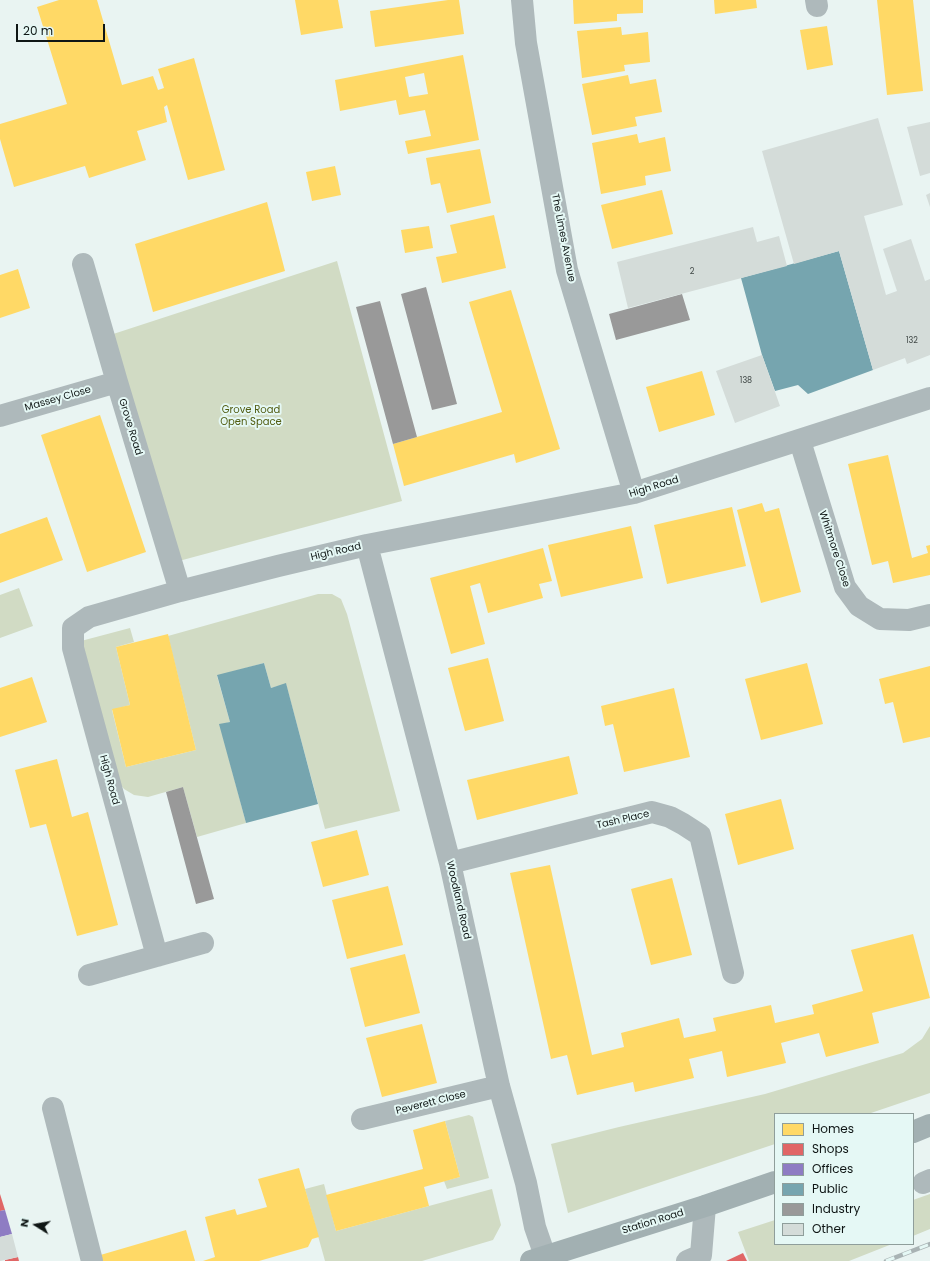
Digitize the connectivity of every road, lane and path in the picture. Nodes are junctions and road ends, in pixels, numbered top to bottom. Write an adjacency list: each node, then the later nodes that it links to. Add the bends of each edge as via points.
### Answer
1 (522, 0): 7 (street, The Limes Avenue, via 526,42 567,270)
2 (83, 264): 3 (street, Grove Road)
3 (117, 382): 5 (street, Massey Close); 9 (street, Grove Road)
4 (930, 398): 6 (street, High Road)
5 (0, 416)
6 (800, 441): 7 (street, High Road); 10 (street, Whitmore Close, via 845,587 859,606 880,619 909,620)
7 (634, 493): 8 (street, High Road)
8 (367, 545): 9 (street, High Road); 11 (street, Woodland Road)
9 (180, 591): 13 (street, High Road, via 89,617 73,628 73,648)
10 (930, 615)
11 (450, 863): 14 (street, Tash Place, via 652,812 670,817 700,835); 16 (street, Woodland Road)
12 (203, 943): 13 (street)
13 (157, 956): 15 (street)
14 (733, 973)
15 (89, 974)
16 (500, 1086): 18 (street, Peverett Close); 23 (street, Woodland Road, via 535,1227)
17 (53, 1108): 24 (street)
18 (362, 1119)
19 (930, 1125): 20 (main road)
20 (914, 1132)
21 (774, 1182): 22 (main road, Station Road)
22 (705, 1206): 23 (main road, Station Road); 25 (street, via 701,1255)
23 (551, 1257)
24 (92, 1261)
25 (687, 1261)

